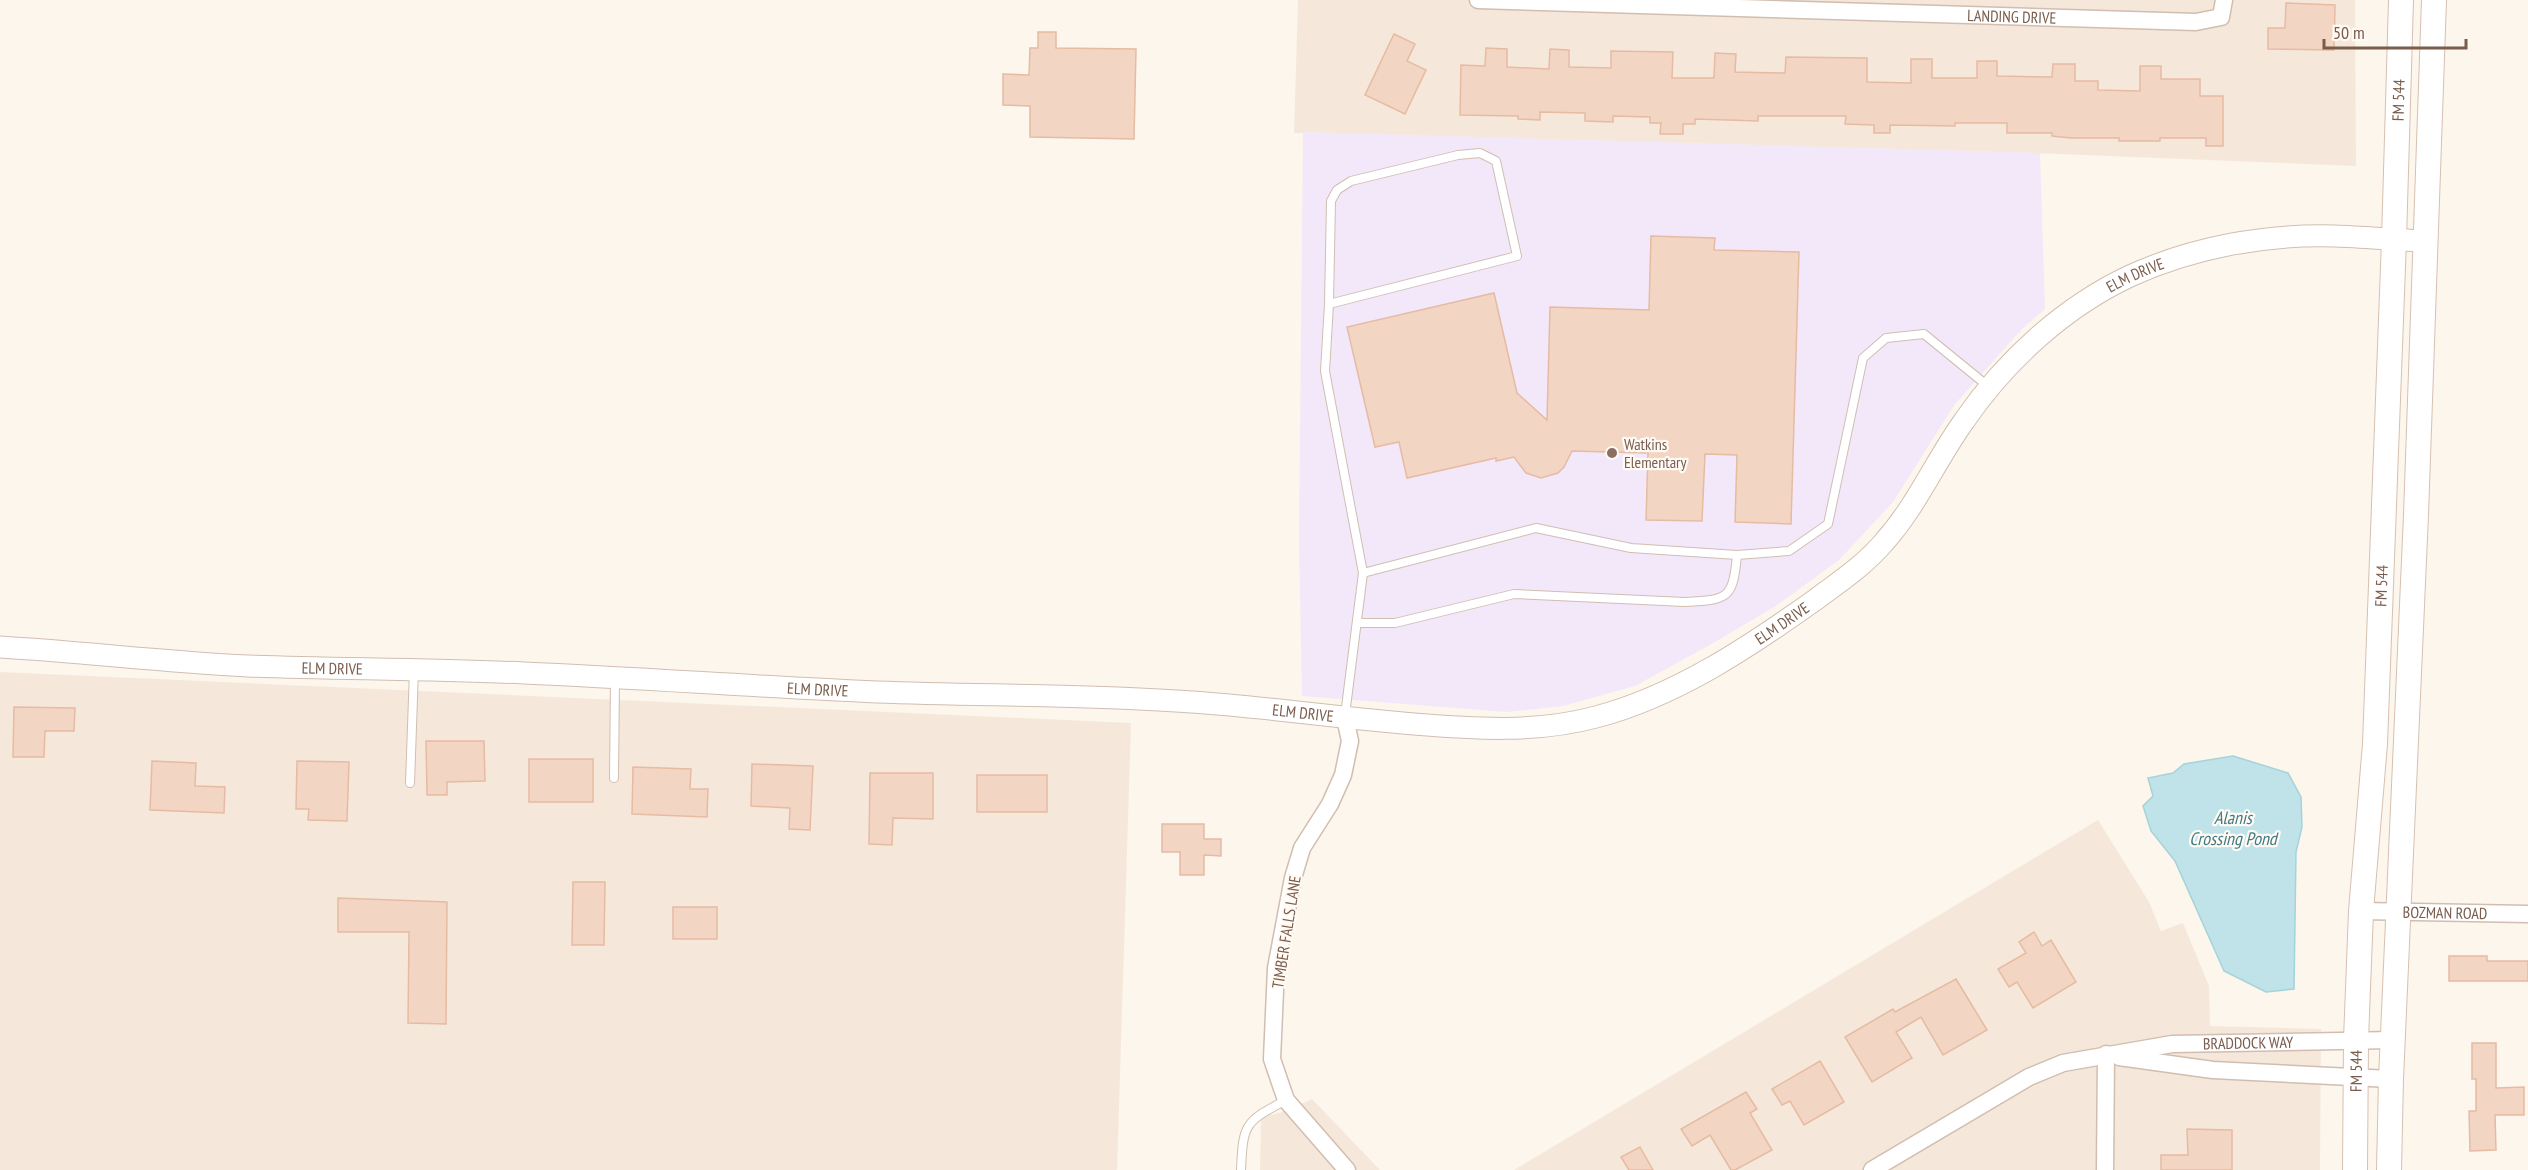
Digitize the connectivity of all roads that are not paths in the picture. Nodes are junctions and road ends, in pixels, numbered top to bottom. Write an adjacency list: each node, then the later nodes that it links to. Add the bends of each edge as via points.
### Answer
1 (1478, 0): 2 (street, LANDING DRIVE, via 2196,22 2221,17)
2 (2224, 0)
3 (2401, 0): 5 (main road, FM 544)
4 (2434, 0): 6 (main road, FM 544)
5 (2394, 240): 6 (street, ELM DRIVE); 8 (street, ELM DRIVE, via 2290,237 2248,241 2169,261 2126,278 2076,308 2028,346); 18 (main road, FM 544, via 2375,744)
6 (2426, 241): 19 (main road, FM 544)
7 (1329, 304): 7 (lane, via 1516,256 1496,161 1480,153 1458,155 1351,180 1337,190 1330,201); 10 (lane, via 1325,371)
8 (1990, 387): 9 (lane, via 1924,334 1886,338 1863,358 1828,524 1789,551); 15 (street, ELM DRIVE, via 1962,423 1912,507 1884,544 1857,569 1780,625 1702,673 1639,704 1547,728 1481,729)
9 (1737, 555): 10 (lane, via 1631,548 1536,528); 11 (lane, via 1734,587 1725,596 1709,601 1514,594 1395,623)
10 (1364, 573): 11 (lane)
11 (1357, 623): 15 (lane)
12 (0, 647): 13 (street, ELM DRIVE, via 248,666)
13 (414, 670): 14 (street, ELM DRIVE); 17 (lane)
14 (615, 679): 15 (street, ELM DRIVE, via 1196,702); 16 (lane)
15 (1345, 718): 26 (street, TIMBER FALLS LANE, via 1350,741 1343,775 1302,848 1276,968 1272,1059)
16 (614, 778)
17 (410, 783)
18 (2361, 911): 19 (street, BOZMAN ROAD); 21 (main road, FM 544)
19 (2399, 912): 20 (street, BOZMAN ROAD); 22 (main road, FM 544)
20 (2528, 914)
21 (2356, 1040): 22 (street, BRADDOCK WAY); 23 (street, BRADDOCK WAY, via 2172,1044); 24 (main road, FM 544)
22 (2392, 1041): 25 (main road, FM 544)
23 (2106, 1054): 24 (street, BRADDOCK WAY, via 2213,1070); 29 (street, BRADDOCK WAY, via 2063,1063 2029,1077); 30 (street)
24 (2356, 1078): 25 (street, BRADDOCK WAY); 31 (main road, FM 544)
25 (2391, 1079): 32 (main road, FM 544)
26 (1286, 1100): 27 (lane, via 1253,1118 1242,1139); 28 (street, TIMBER FALLS LANE)
27 (1241, 1170)
28 (1347, 1170)
29 (1872, 1170)
30 (2105, 1170)
31 (2355, 1170)
32 (2389, 1170)

